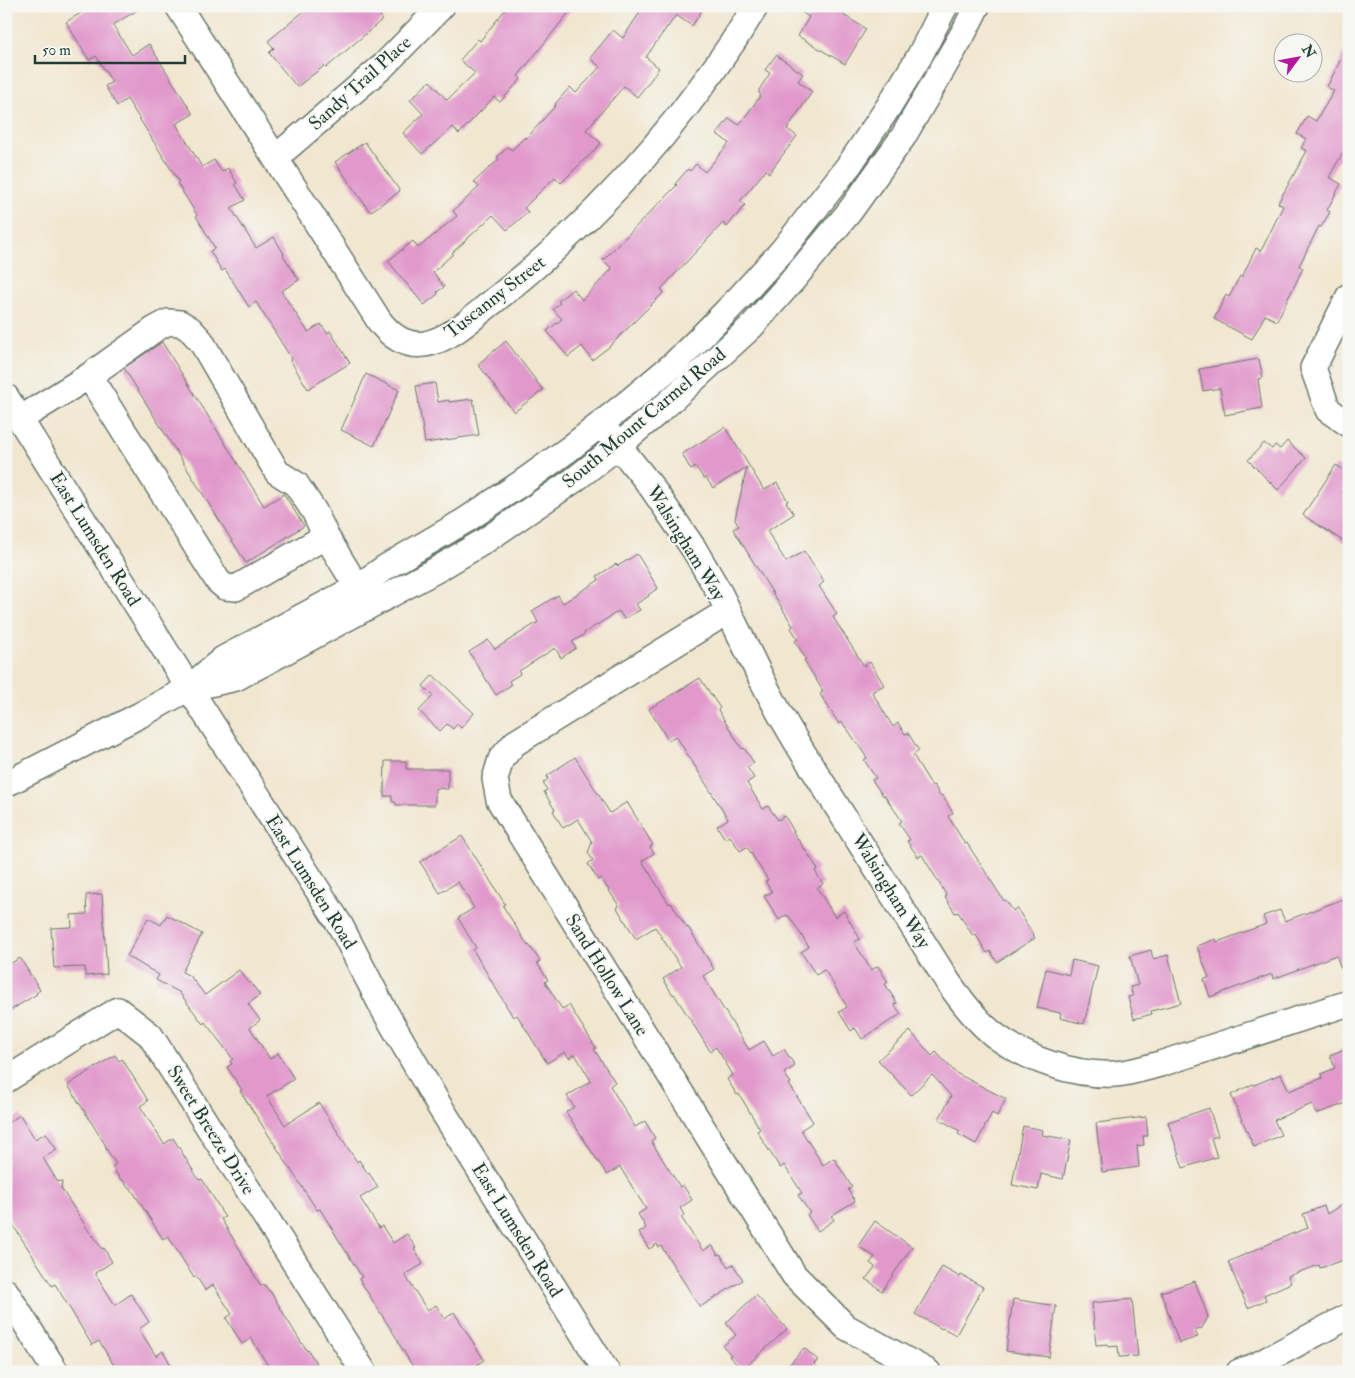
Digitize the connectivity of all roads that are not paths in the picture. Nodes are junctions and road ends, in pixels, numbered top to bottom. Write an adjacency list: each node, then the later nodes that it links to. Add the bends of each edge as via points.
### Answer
1 (178, 6): 6 (street, Tuscanny Street)
2 (442, 6): 6 (street, Sandy Trail Place, via 383,66)
3 (756, 6): 6 (street, Tuscanny Street, via 687,106 606,199 557,248 466,322 438,340 411,344 388,333)
4 (945, 6): 11 (street, South Mount Carmel Road, via 919,57 882,117 850,164 782,250 674,363)
5 (977, 6): 13 (street, South Mount Carmel Road, via 903,137 838,225 752,326)
6 (275, 158)
7 (1349, 296): 12 (street, via 1313,368 1328,410)
8 (89, 376): 10 (street); 14 (street, via 218,581 225,587 236,588); 14 (street, via 168,322 180,323 190,329 201,341 277,472 296,484)
9 (6, 397): 10 (street, East Lumsden Road)
10 (20, 419): 17 (street, East Lumsden Road)
11 (600, 424): 13 (street, Walsingham Way); 15 (street, South Mount Carmel Road, via 515,488)
12 (1349, 424)
13 (618, 446): 16 (street, Walsingham Way, via 680,526); 17 (street, South Mount Carmel Road, via 528,512 436,570 236,678)
14 (326, 536): 15 (street)
15 (357, 587): 17 (street, South Mount Carmel Road, via 223,659)
16 (728, 611): 19 (street, Walsingham Way, via 800,748 948,982 993,1033 1013,1046 1048,1063 1073,1070 1115,1074 1160,1064); 28 (street, Sand Hollow Lane, via 515,743 501,759 495,779 499,800 794,1275 846,1327)
17 (189, 688): 18 (street, South Mount Carmel Road); 22 (street, East Lumsden Road, via 340,925 440,1107)
18 (6, 784)
19 (1349, 1003)
20 (6, 1080): 25 (street, Sweet Breeze Drive, via 118,1010 150,1035)
21 (6, 1292): 24 (street)
22 (567, 1309): 26 (street, via 580,1360); 27 (street, East Lumsden Road)
23 (1349, 1316): 29 (street)
24 (56, 1372)
25 (364, 1372)
26 (587, 1372)
27 (607, 1372)
28 (928, 1372)
29 (1239, 1372)

